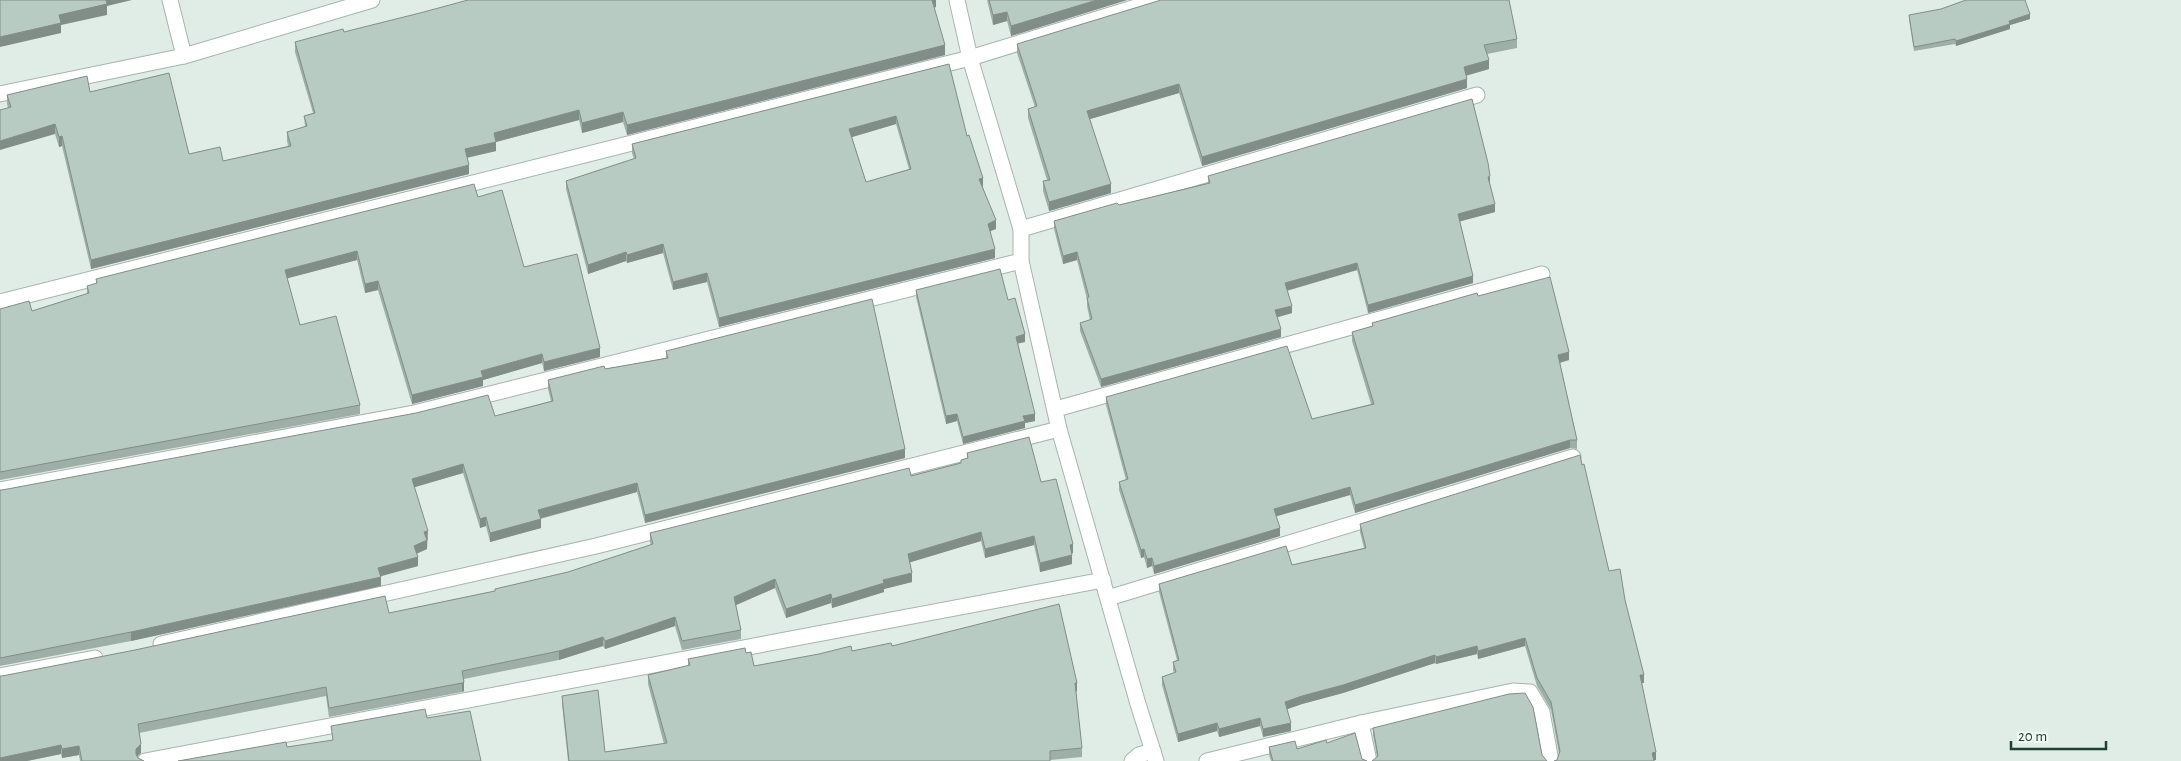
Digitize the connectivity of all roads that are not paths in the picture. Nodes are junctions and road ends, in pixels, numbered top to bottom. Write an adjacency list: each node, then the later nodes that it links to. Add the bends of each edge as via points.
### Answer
1 (170, 0): 5 (street)
2 (368, 0): 5 (street)
3 (957, 0): 6 (street)
4 (1159, 0): 6 (street)
5 (184, 56): 7 (street)
6 (970, 58): 9 (street); 12 (street)
7 (0, 94)
8 (1477, 95): 9 (street)
9 (1021, 229): 10 (street)
10 (1021, 261): 13 (street); 16 (street, via 414,413)
11 (1542, 274): 13 (street)
12 (0, 302)
13 (1056, 409): 14 (street)
14 (1059, 429): 17 (street); 19 (street, via 596,546)
15 (1573, 457): 18 (street)
16 (0, 490)
17 (1103, 580): 18 (street); 24 (street)
18 (1108, 598): 23 (street)
19 (150, 647)
20 (112, 655): 21 (street)
21 (0, 676)
22 (1361, 723): 26 (street); 27 (street); 28 (street, via 1513,690 1530,692 1542,712)
23 (1154, 756): 25 (street, via 1139,755)
24 (145, 761)
25 (1132, 761)
26 (1207, 761)
27 (1369, 761)
28 (1551, 761)

